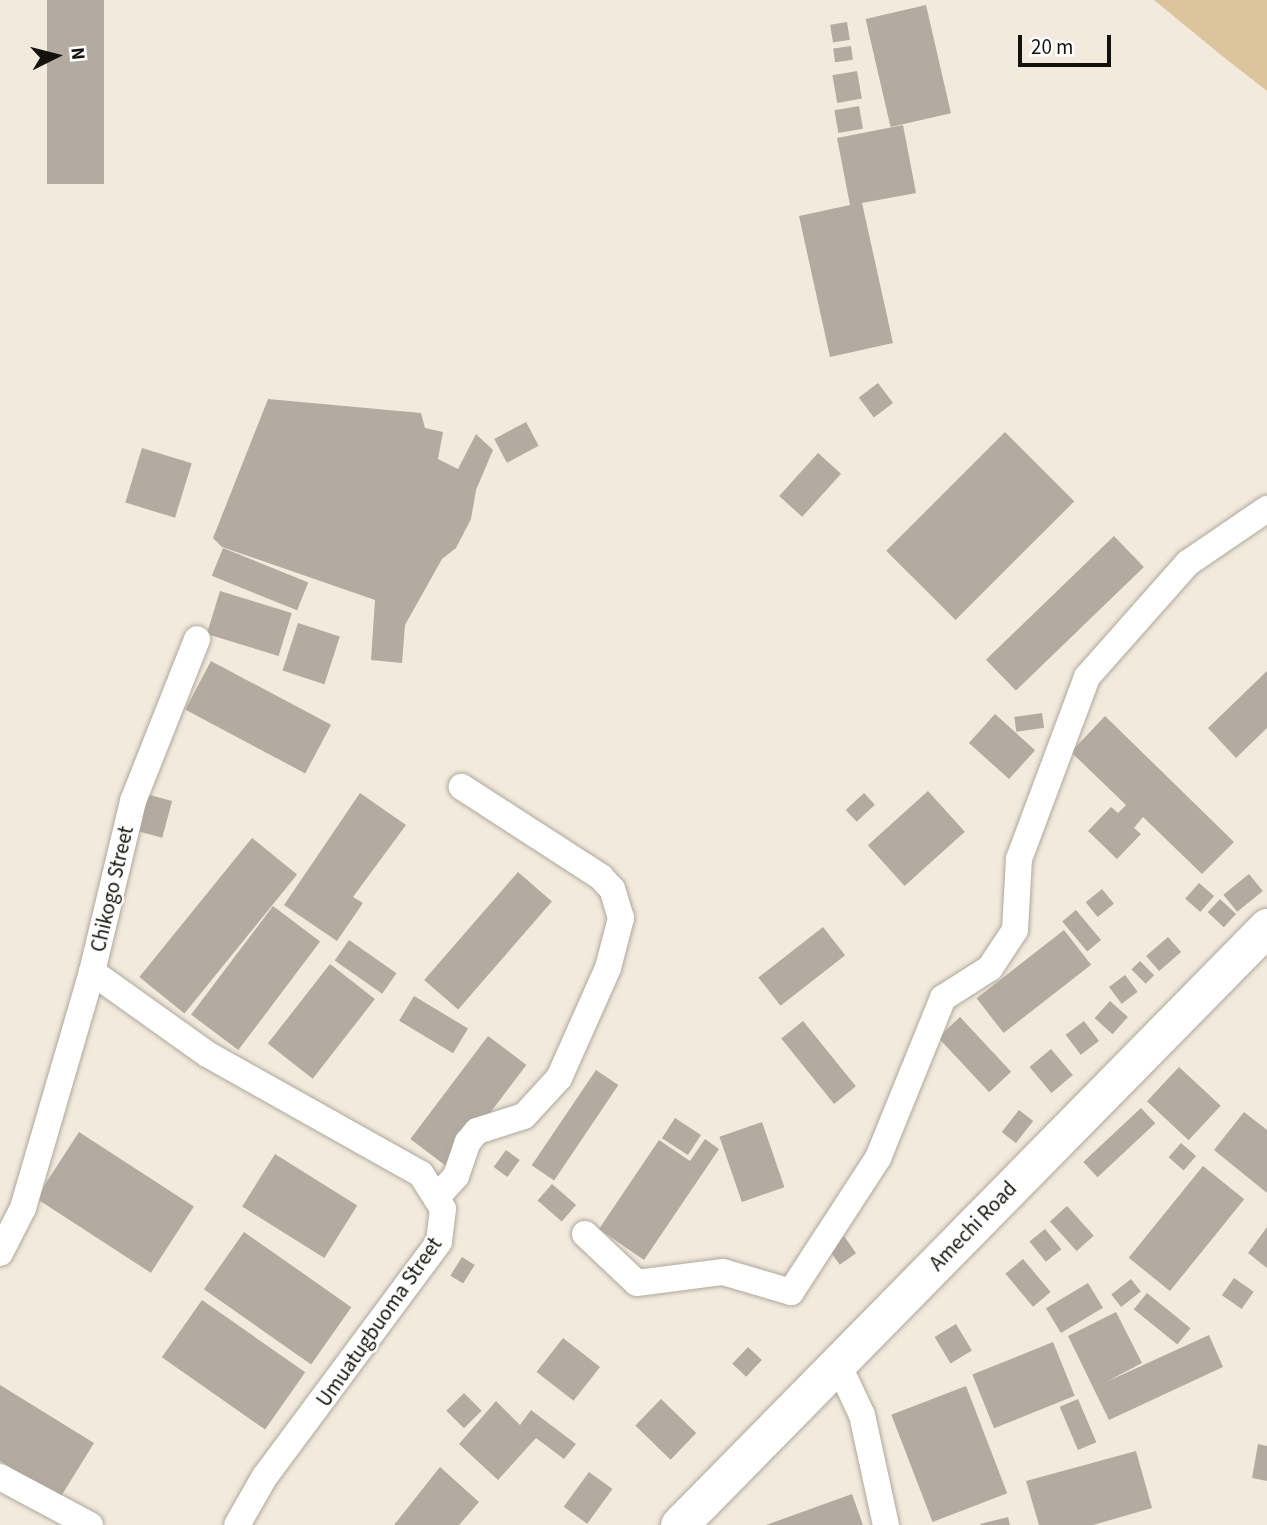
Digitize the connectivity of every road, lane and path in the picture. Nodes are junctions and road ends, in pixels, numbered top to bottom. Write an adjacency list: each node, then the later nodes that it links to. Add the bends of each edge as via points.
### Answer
1 (1267, 509): 7 (street, via 1188,563 1087,677 1019,859 1015,930 990,968 943,999 878,1158 791,1292 723,1272 637,1283)
2 (197, 639): 5 (street, Chikogo Street, via 133,802)
3 (462, 787): 6 (street, via 601,877 612,889 621,918 608,968 559,1078 524,1116 477,1131 468,1142 456,1176)
4 (1267, 927): 9 (main road, Amechi Road)
5 (92, 972): 6 (street, via 207,1054 421,1174); 8 (street, Chikogo Street, via 23,1208)
6 (438, 1196): 12 (street, Umuatugbuoma Street, via 444,1226 439,1242 265,1476)
7 (585, 1234)
8 (0, 1253)
9 (838, 1364): 13 (main road, Amechi Road); 14 (street, via 862,1415)
10 (0, 1477): 11 (street)
11 (90, 1525)
12 (237, 1525)
13 (679, 1525)
14 (886, 1525)

